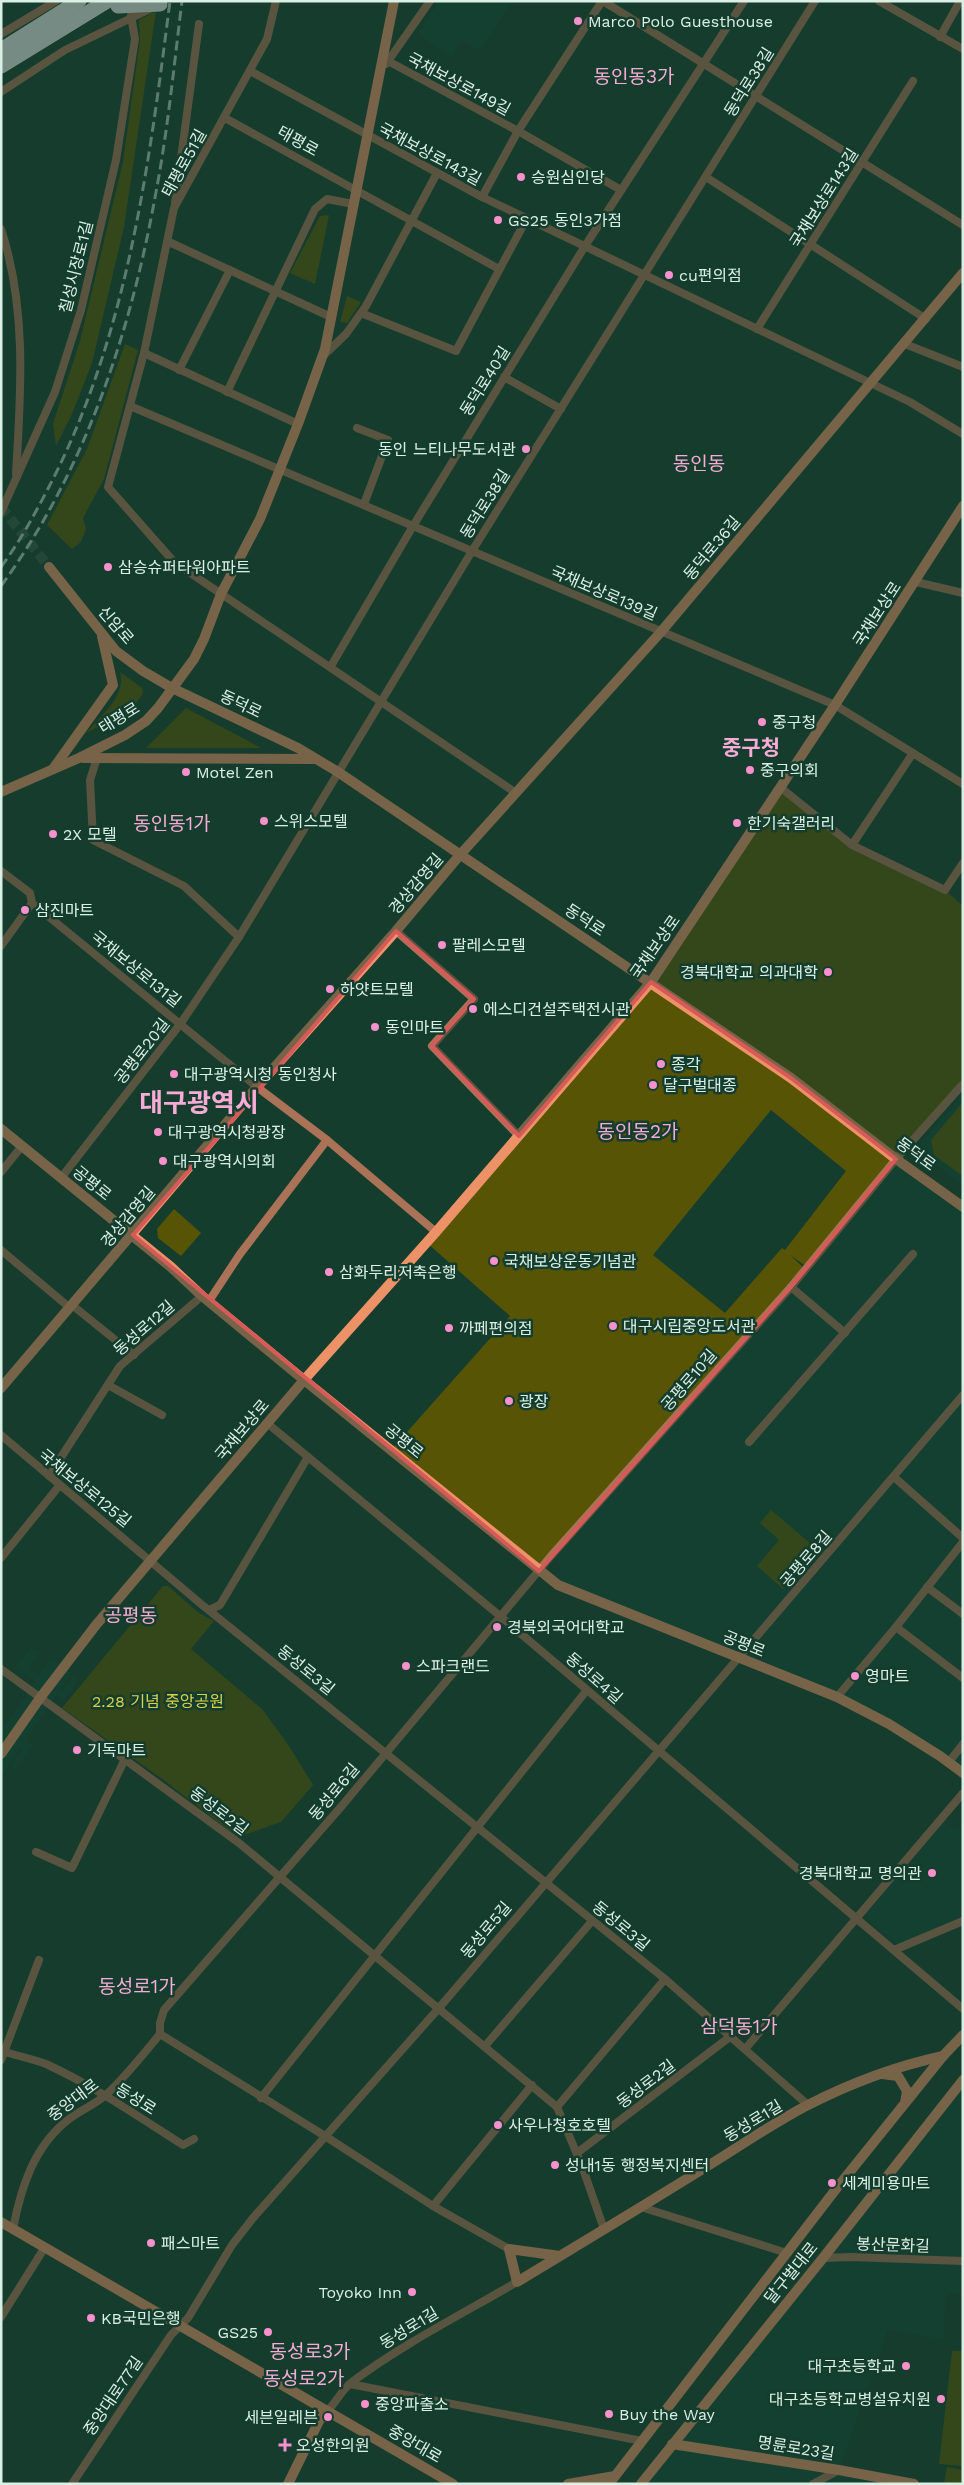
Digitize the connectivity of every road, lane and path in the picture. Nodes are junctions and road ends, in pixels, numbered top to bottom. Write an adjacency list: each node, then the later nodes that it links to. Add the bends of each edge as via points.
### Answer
1 (276, 1): 22 (street, 태평로51길, via 267,39)
2 (394, 1): 23 (main road, 태평로)
3 (430, 1): 19 (street, 국채보상로149길)
4 (602, 1): 20 (street); 28 (street, 국채보상로143길)
5 (744, 1): 20 (street, 동덕로40길)
6 (815, 1): 26 (street, 동덕로38길)
7 (879, 1): 16 (street)
8 (960, 1): 16 (street)
9 (117, 3): 10 (highway); 11 (highway)
10 (163, 3): 13 (street)
11 (83, 7): 12 (highway)
12 (60, 14): 15 (street); 17 (highway); 21 (highway)
13 (131, 16): 25 (street, via 65,50); 68 (street, 칠성시장로1길, via 135,39 116,160 81,310 56,392)
14 (199, 24): 37 (street)
15 (1, 34)
16 (940, 37): 18 (street)
17 (1, 50)
18 (963, 50)
19 (388, 61): 23 (street, 국채보상로149길); 28 (street, 국채보상로149길)
20 (704, 64): 26 (street); 34 (street, 동덕로40길)
21 (1, 66)
22 (250, 72): 27 (street, 태평로51길); 29 (street)
23 (379, 74): 29 (main road, 태평로)
24 (913, 81): 30 (street, 국채보상로143길)
25 (1, 92)
26 (756, 97): 30 (street); 32 (street, 동덕로38길)
27 (225, 118): 33 (street, 태평로); 37 (street, 태평로51길)
28 (518, 130): 34 (street); 35 (street, 국채보상로143길)
29 (366, 135): 31 (street, 국채보상로143길); 33 (main road, 태평로)
30 (863, 163): 40 (street); 43 (street, 국채보상로143길)
31 (438, 173): 35 (street, 국채보상로143길); 39 (street)
32 (706, 178): 43 (street); 48 (street, 동덕로38길)
33 (356, 190): 36 (main road, 태평로); 39 (street)
34 (621, 190): 44 (street, 동덕로40길)
35 (482, 196): 38 (street, 국채보상로143길)
36 (354, 204): 49 (street, via 327,199 315,209); 51 (main road, 태평로)
37 (174, 208): 42 (street, 태평로51길)
38 (526, 218): 44 (street, 국채보상로143길); 46 (street)
39 (412, 221): 46 (street); 50 (street)
40 (963, 225)
41 (1, 229): 68 (street, via 20,310 21,402)
42 (168, 242): 45 (street); 55 (street, 태평로51길)
43 (811, 245): 52 (street); 53 (street, 국채보상로143길)
44 (585, 246): 48 (street, 국채보상로143길); 59 (street, 동덕로40길)
45 (230, 270): 49 (street); 58 (street)
46 (499, 270): 50 (street, via 456,350)
47 (963, 273): 52 (main road, 동덕로36길)
48 (646, 275): 53 (street, 국채보상로143길); 63 (street, 동덕로38길)
49 (275, 291): 51 (street); 61 (street)
50 (361, 313): 56 (street, via 346,334)
51 (331, 317): 56 (main road, 태평로)
52 (926, 319): 54 (main road, 동덕로36길)
53 (758, 329): 60 (street, 국채보상로143길)
54 (905, 344): 57 (street); 60 (main road, 동덕로36길)
55 (144, 353): 58 (street); 62 (street, 태평로51길)
56 (322, 356): 64 (main road, 태평로)
57 (963, 367)
58 (180, 370): 61 (street)
59 (504, 377): 63 (street); 72 (street, 동덕로40길)
60 (871, 384): 66 (street, 국채보상로143길, via 910,402); 79 (main road, 동덕로36길)
61 (227, 392): 64 (street)
62 (130, 406): 67 (street); 76 (street, 태평로51길, via 108,487 174,562)
63 (561, 409): 73 (street, 동덕로38길)
64 (298, 424): 67 (main road, 태평로)
65 (357, 428): 69 (street, via 388,440)
66 (963, 434)
67 (280, 468): 69 (street, 국채보상로139길); 76 (main road, 태평로, via 260,519)
68 (16, 481): 71 (street, 칠성시장로1길)
69 (364, 504): 72 (street, 국채보상로139길)
70 (963, 506): 75 (main road, 국채보상로)
71 (1, 512)
72 (413, 526): 73 (street, 국채보상로139길); 80 (street, 동덕로40길)
73 (472, 551): 79 (street, 국채보상로139길); 82 (street, 동덕로38길)
74 (49, 567): 78 (main road, 신암로)
75 (916, 582): 77 (street, 국채보상로); 83 (main road, 국채보상로)
76 (221, 594): 80 (street); 81 (main road, 태평로, via 194,659)
77 (963, 594)
78 (101, 632): 81 (main road, 신암로, via 116,651); 88 (main road, via 113,684)
79 (660, 633): 83 (street, 국채보상로139길); 93 (main road, 동덕로36길)
80 (331, 666): 82 (street)
81 (172, 688): 85 (main road, 태평로, via 146,720 125,735); 87 (main road, 동덕로)
82 (381, 701): 89 (street, 동덕로38길); 93 (street)
83 (835, 705): 84 (street, 국채보상로139길); 91 (main road, 국채보상로)
84 (913, 753): 90 (street, 국채보상로139길); 94 (street)
85 (80, 758): 86 (main road); 88 (main road, 태평로)
86 (97, 758): 87 (main road); 100 (street, via 90,780 92,840 184,886)
87 (316, 759): 89 (main road, 동덕로)
88 (53, 770): 92 (main road, 태평로)
89 (338, 772): 95 (main road, 동덕로); 100 (street, 공평로20길)
90 (962, 783)
91 (780, 787): 94 (street); 102 (main road, 국채보상로)
92 (1, 792)
93 (516, 793): 95 (main road, 동덕로36길)
94 (852, 845): 96 (street, via 945,890)
95 (458, 856): 99 (main road, 경상감영길); 102 (main road, 동덕로)
96 (963, 863)
97 (1, 871): 98 (street, 국채보상로131길, via 30,893)
98 (32, 903): 101 (street); 103 (street, 국채보상로131길)
99 (396, 931): 105 (main road, 경상감영길); 107 (street, 경상감영길, via 474,999 432,1046)
100 (239, 937): 103 (street, 공평로20길)
101 (1, 946)
102 (651, 982): 107 (main road, 국채보상로); 110 (main road, 동덕로, via 791,1078)
103 (180, 1023): 105 (street, 국채보상로131길); 112 (street, 공평로20길)
104 (963, 1084): 110 (street, 공평로10길)
105 (257, 1087): 108 (street, 국채보상로131길); 115 (main road, 경상감영길)
106 (1, 1128): 109 (main road, 공평로)
107 (519, 1136): 114 (main road, 국채보상로)
108 (327, 1140): 114 (street, 국채보상로131길); 119 (street, 동성로12길)
109 (22, 1146): 111 (street); 112 (main road, 공평로)
110 (896, 1159): 113 (main road, 동덕로); 118 (street, 공평로10길)
111 (1, 1172)
112 (61, 1178): 115 (main road, 공평로)
113 (963, 1207)
114 (436, 1232): 123 (main road, 국채보상로)
115 (133, 1236): 119 (main road, 공평로); 120 (main road, 경상감영길)
116 (1, 1250): 120 (street)
117 (913, 1254): 121 (street)
118 (791, 1287): 121 (street); 138 (street, 공평로10길)
119 (206, 1298): 122 (street, 동성로12길); 123 (main road, 공평로)
120 (71, 1307): 122 (street); 125 (main road, 경상감영길)
121 (845, 1332): 130 (street)
122 (134, 1354): 124 (street, 동성로12길, via 120,1366)
123 (304, 1380): 128 (main road, 국채보상로); 138 (main road, 공평로)
124 (108, 1385): 127 (street); 132 (street, 동성로12길)
125 (1, 1388)
126 (963, 1395): 133 (street, 공평로8길)
127 (162, 1415)
128 (268, 1423): 131 (street, 동성로4길); 137 (main road, 국채보상로)
129 (1, 1435): 132 (street, 국채보상로125길)
130 (749, 1442)
131 (308, 1457): 140 (street, via 220,1606); 142 (street, 동성로4길)
132 (49, 1476): 134 (street, 국채보상로125길)
133 (894, 1477): 135 (street); 144 (street, 공평로8길)
134 (59, 1486): 136 (street); 137 (street, 국채보상로125길)
135 (963, 1540): 139 (street)
136 (1, 1558)
137 (152, 1561): 140 (street, 동성로3길); 148 (main road, 국채보상로, via 96,1625)
138 (539, 1571): 142 (street, 동성로6길); 144 (main road, 공평로, via 558,1585)
139 (927, 1587): 141 (street); 143 (street)
140 (209, 1610): 152 (street, 동성로3길)
141 (963, 1614)
142 (500, 1616): 147 (street, 동성로4길); 152 (street, 동성로6길)
143 (896, 1627): 146 (street); 149 (street)
144 (738, 1658): 149 (main road, 공평로); 151 (street, 동성로5길)
145 (1, 1669): 148 (street, 동성로2길)
146 (963, 1678)
147 (587, 1690): 151 (street, 동성로4길); 158 (street)
148 (40, 1698): 153 (main road, 국채보상로); 154 (street, 동성로2길)
149 (837, 1698): 155 (main road, 공평로, via 889,1724)
150 (963, 1744): 155 (street)
151 (657, 1750): 161 (street, 동성로5길); 162 (street, 동성로4길)
152 (386, 1752): 158 (street, 동성로3길); 160 (street, 동성로6길)
153 (1, 1754)
154 (125, 1759): 159 (street, via 72,1868); 160 (street, 동성로2길)
155 (949, 1762): 156 (main road, 공평로)
156 (963, 1773)
157 (963, 1793): 162 (street)
158 (477, 1829): 161 (street, 동성로3길); 166 (street)
159 (36, 1852)
160 (281, 1876): 166 (street, 동성로2길); 171 (street, 동성로6길, via 164,2010)
161 (544, 1883): 163 (street, 동성로3길); 169 (street, 동성로5길)
162 (855, 1918): 165 (street, 동성로4길); 175 (street)
163 (592, 1921): 168 (street, 동성로3길); 174 (street)
164 (963, 1921): 165 (street)
165 (894, 1950): 170 (street, 동성로4길)
166 (376, 1955): 169 (street, 동성로2길); 184 (street)
167 (39, 1960): 176 (street)
168 (665, 1980): 173 (street, 동성로3길); 187 (street)
169 (439, 2008): 174 (street, 동성로2길); 188 (street, 동성로5길)
170 (963, 2009)
171 (160, 2034): 178 (street, 동성로6길); 184 (street)
172 (963, 2035): 177 (main road, 달구벌대로)
173 (732, 2036): 175 (street, 동성로3길); 190 (street, 동성로2길)
174 (485, 2046): 182 (street, 동성로2길)
175 (746, 2048): 186 (street, 동성로3길)
176 (5, 2052): 179 (street); 183 (street, 동성로, via 44,2064)
177 (943, 2056): 180 (main road, 동성로1길); 185 (main road, 달구벌대로)
178 (141, 2057): 183 (street, 중앙대로)
179 (1, 2060)
180 (881, 2074): 185 (main road, via 898,2076 907,2091); 186 (main road, 동성로1길)
181 (963, 2080): 200 (main road, 달구벌대로)
182 (532, 2085): 187 (street, 동성로2길); 191 (street)
183 (105, 2096): 189 (street, 동성로, via 183,2145); 194 (street, 중앙대로, via 58,2128 40,2149 26,2178)
184 (261, 2098): 188 (street)
185 (905, 2103): 198 (main road, 달구벌대로)
186 (808, 2105): 192 (main road, 동성로1길)
187 (557, 2107): 190 (street, 동성로2길)
188 (325, 2136): 191 (street); 204 (street, 동성로5길, via 252,2218 188,2318)
189 (194, 2139)
190 (577, 2153): 195 (street, 동성로2길)
191 (433, 2206): 197 (street)
192 (641, 2207): 195 (main road, 동성로1길); 198 (street, 달구벌대로)
193 (1, 2222): 194 (main road, 중앙대로)
194 (13, 2229): 196 (main road, 중앙대로)
195 (604, 2229): 199 (main road, 동성로1길)
196 (44, 2247): 203 (street); 204 (main road, 중앙대로)
197 (509, 2249): 199 (main road); 202 (main road)
198 (787, 2253): 207 (main road, 달구벌대로)
199 (560, 2256): 202 (main road, 동성로1길)
200 (823, 2258): 201 (street, 봉산문화길); 208 (main road, 달구벌대로)
201 (963, 2261)
202 (517, 2282): 205 (street, 동성로1길, via 409,2345)
203 (1, 2317)
204 (180, 2325): 206 (main road, 중앙대로); 212 (street, 중앙대로77길)
205 (350, 2384): 206 (street, 동성로1길); 207 (street)
206 (327, 2411): 213 (main road); 214 (main road, 중앙대로)
207 (642, 2441): 210 (main road, 달구벌대로)
208 (672, 2444): 209 (main road, 명륜로23길); 211 (main road, 달구벌대로)
209 (839, 2470): 216 (street); 217 (main road, 명륜로23길)
210 (612, 2480): 215 (main road)
211 (646, 2481)
212 (72, 2484)
213 (288, 2484)
214 (453, 2484)
215 (568, 2484)
216 (813, 2484)
217 (914, 2484)

